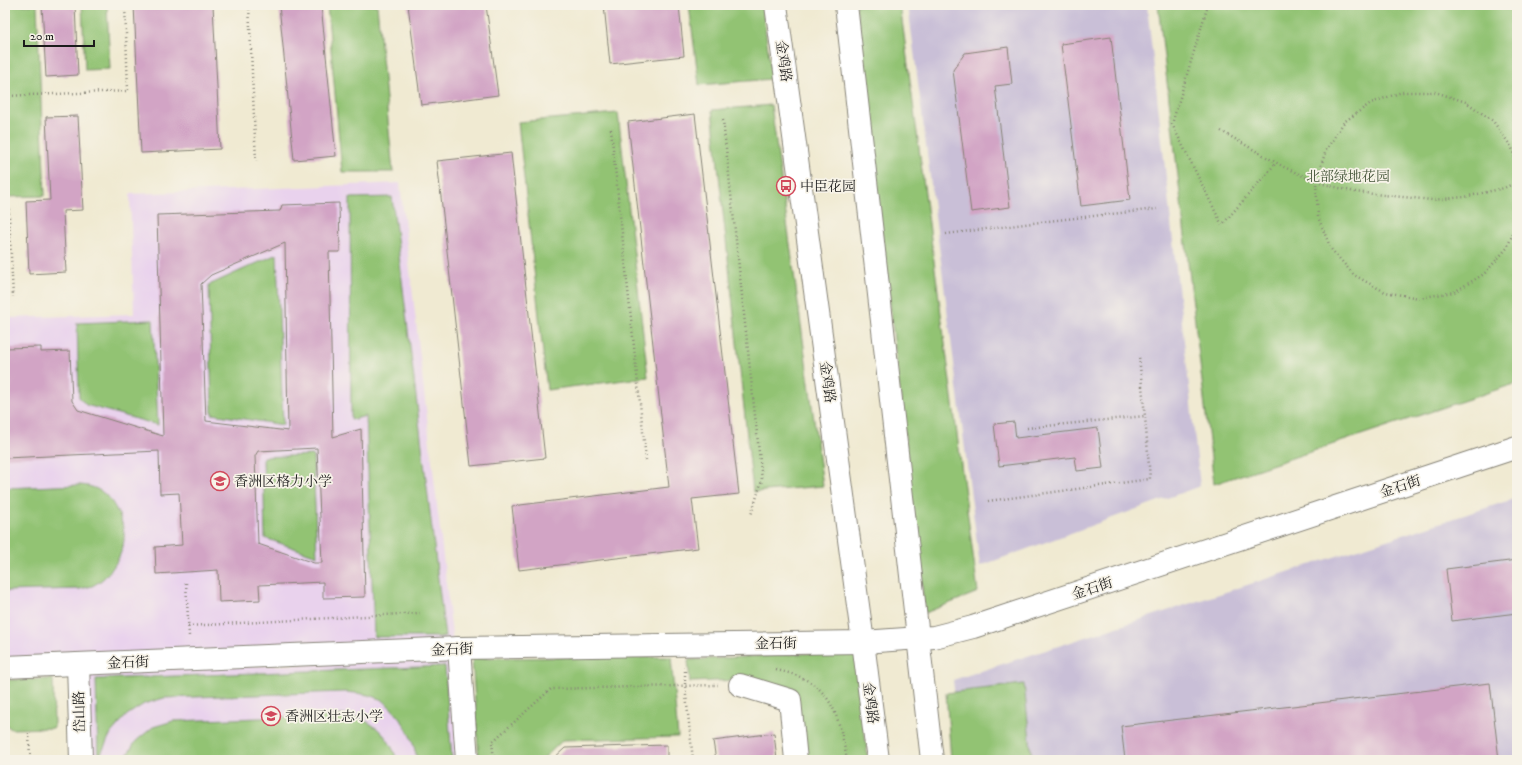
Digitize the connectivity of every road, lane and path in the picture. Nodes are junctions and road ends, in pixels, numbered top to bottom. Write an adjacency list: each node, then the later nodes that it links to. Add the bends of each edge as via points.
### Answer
1 (125, 5): 6 (path, via 128,91)
2 (249, 5): 11 (path)
3 (776, 5): 31 (street, 金鸡路)
4 (846, 5): 30 (street)
5 (1208, 5): 12 (path, via 1172,124 1222,226)
6 (5, 96)
7 (723, 120): 26 (path, via 762,480)
8 (5, 129): 19 (path)
9 (611, 129): 24 (path)
10 (1221, 131): 12 (path)
11 (256, 161)
12 (1276, 163): 14 (path)
13 (1517, 165): 14 (path, via 1512,148 1493,121 1466,102 1435,92 1402,92 1371,102 1344,122 1326,150)
14 (1316, 182): 15 (path, via 1355,192 1432,200 1466,197 1504,188); 17 (path, via 1318,217 1331,249 1354,275 1385,292 1419,298 1454,292 1484,274 1507,248)
15 (1517, 182)
16 (1157, 210): 18 (path)
17 (1517, 223)
18 (946, 234)
19 (13, 297)
20 (1138, 356): 21 (path)
21 (1145, 416): 22 (path); 25 (path, via 1150,479)
22 (1027, 428)
23 (1517, 447): 30 (street, 金石街, via 952,634)
24 (646, 460)
25 (988, 501)
26 (751, 515)
27 (186, 583): 29 (path)
28 (420, 613): 29 (path)
29 (188, 626): 33 (path)
30 (918, 639): 31 (street, 金石街); 46 (street)
31 (864, 642): 32 (street, 金石街); 45 (street, 金鸡路)
32 (459, 648): 33 (street, 金石街); 41 (street)
33 (190, 659): 34 (street, 金石街)
34 (78, 664): 35 (street, 金石街); 40 (street, 岱山路)
35 (5, 667)
36 (740, 685): 37 (path); 44 (street, via 790,700)
37 (685, 686): 42 (path, via 551,689 492,742); 43 (path)
38 (29, 733): 39 (path)
39 (30, 760)
40 (81, 760)
41 (467, 760)
42 (494, 760)
43 (693, 760)
44 (796, 760)
45 (878, 760)
46 (932, 760)

